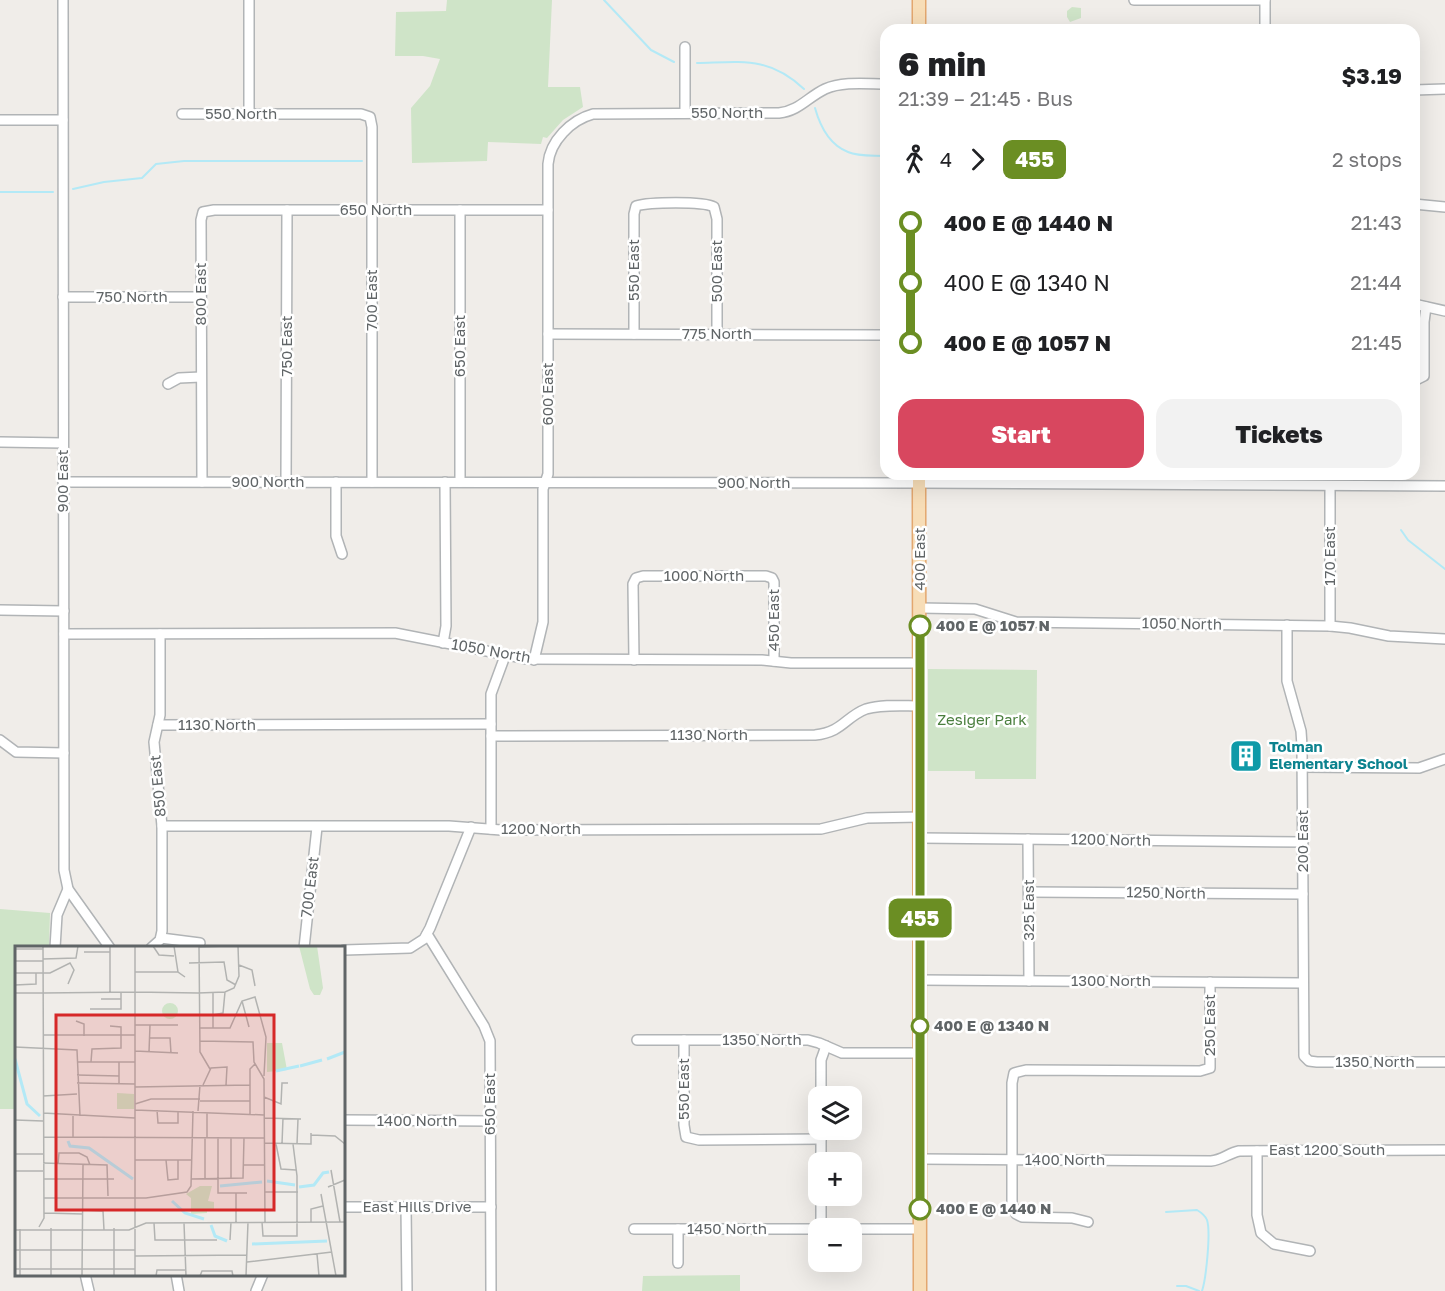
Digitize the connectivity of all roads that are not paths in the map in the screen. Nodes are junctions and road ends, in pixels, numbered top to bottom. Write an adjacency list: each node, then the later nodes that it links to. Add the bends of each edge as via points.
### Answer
1 (63, 0): 17 (street, 900 East)
2 (249, 0): 14 (street)
3 (919, 0): 6 (main road)
4 (1134, 0): 5 (street)
5 (1265, 0): 7 (street)
6 (919, 24)
7 (1265, 24)
8 (685, 47): 12 (street)
9 (880, 84): 12 (street, 550 North, via 831,87 784,113)
10 (1445, 89): 11 (street)
11 (1420, 90)
12 (685, 113): 18 (street, 550 North, via 599,113 578,120)
13 (182, 114): 14 (street, 550 North)
14 (249, 114): 15 (street, 550 North)
15 (370, 117): 23 (street, 700 East)
16 (0, 120): 17 (street)
17 (63, 120): 27 (street, 900 East)
18 (565, 131): 25 (street, 600 East, via 549,156)
19 (1420, 205): 21 (street)
20 (636, 206): 33 (street, 550 East); 34 (street, 500 East, via 714,207)
21 (1445, 207)
22 (287, 210): 23 (street, 650 North); 26 (street, 650 North); 46 (street, 750 East)
23 (372, 210): 24 (street, 650 North); 48 (street, 700 East)
24 (460, 210): 25 (street, 650 North); 50 (street, 650 East)
25 (548, 210): 32 (street, 600 East)
26 (203, 212): 28 (street, 800 East)
27 (63, 297): 28 (street, 750 North); 40 (street, 900 East)
28 (201, 297): 36 (street, 800 East)
29 (1420, 306): 30 (street)
30 (1426, 307): 31 (street); 37 (street, via 1424,376)
31 (1445, 311)
32 (548, 334): 33 (street, 775 North); 51 (street, 600 East)
33 (634, 334): 34 (street, 775 North)
34 (717, 334): 35 (street, 775 North)
35 (880, 335)
36 (201, 377): 38 (street, via 179,378); 45 (street, 800 East)
37 (1420, 378)
38 (168, 384)
39 (0, 442): 40 (street)
40 (63, 443): 44 (street, 900 East)
41 (880, 478): 51 (street, 900 North)
42 (920, 480): 56 (main road, 400 East)
43 (1022, 480): 52 (street, 900 North)
44 (63, 482): 45 (street, 900 North); 58 (street, 900 East)
45 (202, 482): 46 (street, 900 North)
46 (286, 482): 47 (street, 900 North)
47 (336, 482): 48 (street, 900 North); 54 (street, via 336,536)
48 (372, 482): 49 (street, 900 North)
49 (446, 482): 50 (street, 900 North); 64 (street)
50 (460, 482): 51 (street, 900 North)
51 (545, 482): 66 (street, 600 East, via 543,622)
52 (1330, 486): 53 (street, 900 North); 60 (street, 170 East)
53 (1445, 486)
54 (342, 554)
55 (772, 578): 67 (street, 1000 North, via 636,578); 68 (street, 450 East)
56 (920, 608): 59 (street, 1050 North, via 975,609 1016,622); 69 (main road, 400 East)
57 (0, 610): 58 (street)
58 (64, 611): 61 (street, 900 East)
59 (1287, 625): 60 (street, 1050 North); 77 (street, 200 East, via 1287,681 1301,731)
60 (1330, 626): 63 (street, 1050 North, via 1389,636)
61 (64, 634): 62 (street, 1050 North); 75 (street, 900 East)
62 (160, 634): 64 (street, 1050 North, via 395,633); 72 (street, 850 East)
63 (1445, 639)
64 (443, 643): 65 (street, 1050 North)
65 (504, 656): 66 (street, 1050 North); 71 (street, via 492,689)
66 (534, 660): 67 (street, 1050 North)
67 (634, 660): 68 (street, 1050 North)
68 (774, 661): 69 (street, 1050 North)
69 (920, 663): 70 (main road, 400 East)
70 (920, 706): 73 (street, 1130 North, via 868,709 838,729 815,735); 78 (main road, 400 East)
71 (491, 724): 72 (street, 1130 North); 73 (street)
72 (158, 725): 79 (street, 850 East, via 154,742)
73 (491, 736): 82 (street)
74 (0, 740): 75 (street, via 16,752)
75 (64, 753): 86 (street, 900 East, via 64,870)
76 (1445, 759): 77 (street, via 1419,768)
77 (1302, 767): 85 (street, 200 East)
78 (920, 817): 82 (street, 1200 North, via 867,818 821,829); 83 (main road, 400 East)
79 (162, 826): 80 (street, 1200 North); 90 (street, 850 East)
80 (317, 827): 81 (street, 1200 North); 95 (street, 700 East)
81 (471, 827): 82 (street, 1200 North); 89 (street)
82 (491, 829)
83 (920, 838): 84 (street, 1200 North); 97 (main road, 400 East)
84 (1028, 839): 85 (street, 1200 North); 87 (street, 325 East)
85 (1302, 842): 88 (street, 200 East)
86 (68, 889): 92 (street, via 57,915); 93 (street, 900 East)
87 (1029, 892): 88 (street, 1250 North); 98 (street, 325 East)
88 (1303, 894): 100 (street, 200 East)
89 (427, 934): 96 (street, via 404,950); 109 (street, 650 East, via 487,1031)
90 (161, 938): 91 (street); 94 (street)
91 (200, 942)
92 (56, 946)
93 (109, 946)
94 (154, 946)
95 (304, 946)
96 (345, 950)
97 (920, 980): 98 (street, 1300 North); 104 (main road, 400 East)
98 (1029, 981): 99 (street, 1300 North)
99 (1210, 982): 100 (street, 1300 North); 114 (street, 250 East, via 1210,1068 1014,1073)
100 (1303, 982): 105 (street, 200 East)
101 (637, 1040): 102 (street, 1350 North)
102 (684, 1040): 103 (street, 1350 North, via 808,1040); 110 (street, 550 East, via 686,1137 699,1140)
103 (826, 1046): 104 (street, 1350 North, via 842,1053); 107 (street, via 821,1060)
104 (920, 1053): 113 (main road, 400 East)
105 (1306, 1059): 106 (street, 1350 North)
106 (1445, 1062)
107 (821, 1086)
108 (345, 1120): 109 (street, 1400 North)
109 (490, 1121): 118 (street, 650 East)
110 (808, 1135)
111 (1445, 1150): 112 (street, East 1200 South)
112 (1257, 1151): 115 (street, East 1200 South, via 1235,1152); 125 (street, via 1257,1215 1261,1233 1274,1244)
113 (920, 1160): 114 (street, 1400 North); 122 (main road, 400 East)
114 (1012, 1160): 115 (street, 1400 North); 119 (street, via 1012,1204 1016,1214)
115 (1211, 1161)
116 (345, 1207): 117 (street, East Hills Drive)
117 (406, 1207): 118 (street, East Hills Drive); 133 (street)
118 (491, 1207): 134 (street, 650 East)
119 (1088, 1222)
120 (808, 1228): 124 (street, 1450 North)
121 (862, 1228): 122 (street)
122 (920, 1228): 135 (main road, 400 East)
123 (634, 1229): 124 (street, 1450 North)
124 (678, 1229): 126 (street)
125 (1310, 1251)
126 (678, 1263)
127 (85, 1276): 130 (street)
128 (176, 1276): 131 (street)
129 (263, 1276): 132 (street)
130 (89, 1291)
131 (179, 1291)
132 (256, 1291)
133 (407, 1291)
134 (491, 1291)
135 (920, 1291)

